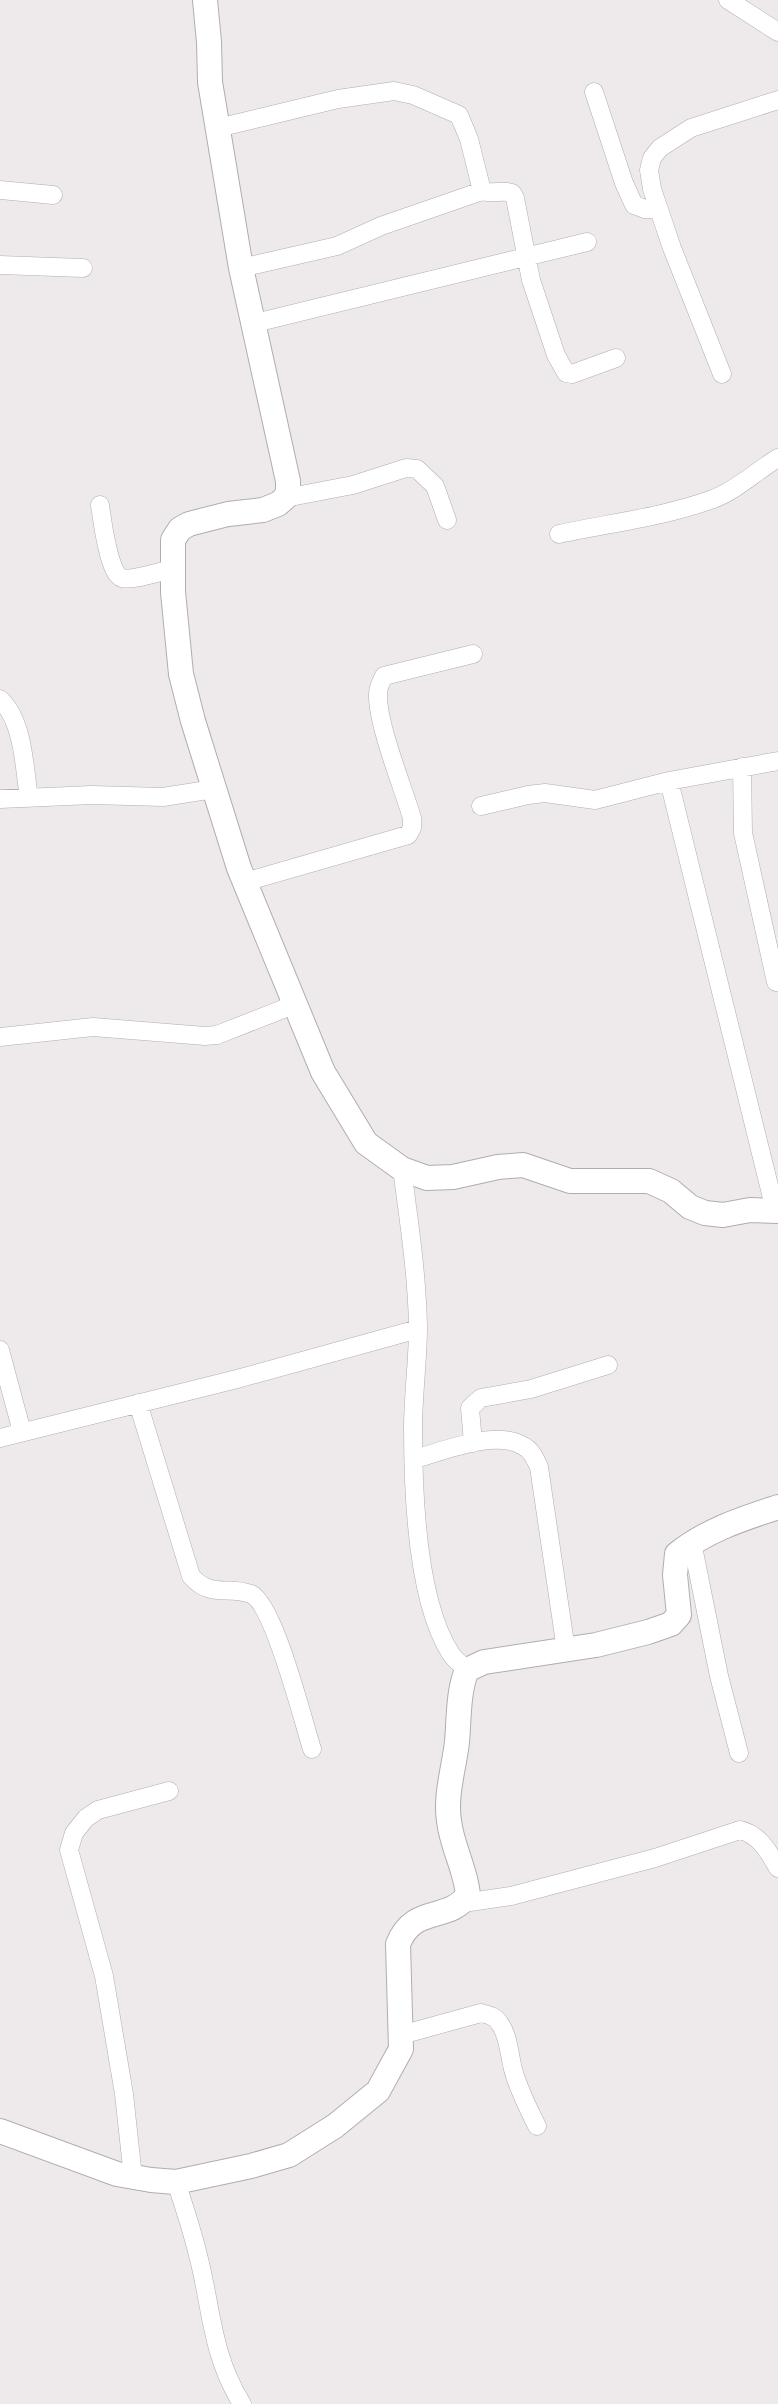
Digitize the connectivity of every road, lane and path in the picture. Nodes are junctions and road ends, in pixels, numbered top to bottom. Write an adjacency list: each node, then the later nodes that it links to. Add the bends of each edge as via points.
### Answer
1 (205, 0): 6 (street, via 210,82)
2 (728, 0): 3 (street)
3 (778, 32)
4 (594, 92): 10 (street, via 634,204 645,209)
5 (778, 100): 10 (street, via 691,128 660,148 652,158 649,170)
6 (218, 128): 8 (street, via 338,99 394,91 413,95 459,115 469,139); 15 (street)
7 (0, 190): 9 (street)
8 (482, 191): 12 (street, via 512,193); 15 (street, via 397,220 337,246)
9 (53, 195)
10 (658, 208): 18 (street)
11 (587, 242): 12 (street)
12 (527, 255): 16 (street); 17 (street, via 531,280 556,355 566,373 582,372)
13 (0, 265): 14 (street)
14 (83, 268)
15 (241, 268): 16 (street)
16 (251, 324): 20 (street, via 288,481)
17 (616, 358)
18 (722, 374)
19 (778, 458): 23 (street, via 734,489 713,499)
20 (285, 498): 22 (street, via 353,485 406,468 417,469 434,486); 24 (street, via 263,510 228,514 180,529 173,540)
21 (100, 505): 24 (street, via 111,562 118,576 131,578)
22 (447, 520)
23 (559, 534)
24 (172, 569): 30 (street, via 181,674)
25 (473, 654): 34 (street, via 384,676 380,684 378,695 384,728 412,818 408,835)
26 (0, 699): 31 (street, via 10,711 16,727)
27 (778, 761): 28 (street)
28 (742, 767): 29 (street); 35 (street, via 743,833)
29 (669, 781): 33 (street, via 595,800 545,793); 39 (street)
30 (214, 789): 31 (street, via 163,796); 34 (street)
31 (28, 798): 32 (street)
32 (0, 799)
33 (481, 806)
34 (245, 882): 36 (street)
35 (776, 982)
36 (296, 1004): 37 (street, via 217,1035 196,1036 93,1026); 38 (street, via 323,1072 348,1115 366,1143)
37 (0, 1037)
38 (402, 1169): 39 (street, via 427,1178 453,1178 522,1165 570,1181 649,1181 705,1212 723,1215); 40 (street, via 415,1265)
39 (776, 1210)
40 (418, 1329): 43 (street); 47 (street, via 413,1429)
41 (0, 1350): 44 (street)
42 (608, 1365): 46 (street, via 531,1389 481,1398 470,1408)
43 (138, 1403): 44 (street); 52 (street, via 191,1576 208,1590 250,1594 258,1599 282,1651)
44 (22, 1432): 45 (street)
45 (0, 1438)
46 (473, 1443): 47 (street); 50 (street, via 514,1441 525,1446 539,1467)
47 (415, 1459): 51 (street, via 427,1597 452,1655)
48 (778, 1507): 49 (street, via 726,1524)
49 (692, 1542): 50 (street, via 677,1554 675,1575 679,1616 671,1624); 53 (street, via 719,1676)
50 (566, 1650): 51 (street, via 484,1662)
51 (467, 1670): 56 (street, via 462,1680 448,1794 452,1839 468,1885 468,1895)
52 (312, 1749)
53 (740, 1753)
54 (169, 1791): 60 (street, via 98,1810 86,1818 74,1833 69,1850 104,1976 119,2060)
55 (778, 1868): 56 (street, via 756,1838 740,1830 655,1858 511,1896)
56 (463, 1903): 57 (street, via 417,1920 403,1933 398,1944)
57 (401, 2035): 58 (street, via 481,2013 493,2016 506,2035 513,2070); 61 (street, via 401,2049 378,2091 335,2126 289,2155)
58 (537, 2126)
59 (0, 2131): 60 (street)
60 (133, 2177): 61 (street)
61 (176, 2182): 62 (street, via 198,2255 213,2338 230,2386)
62 (242, 2404)

